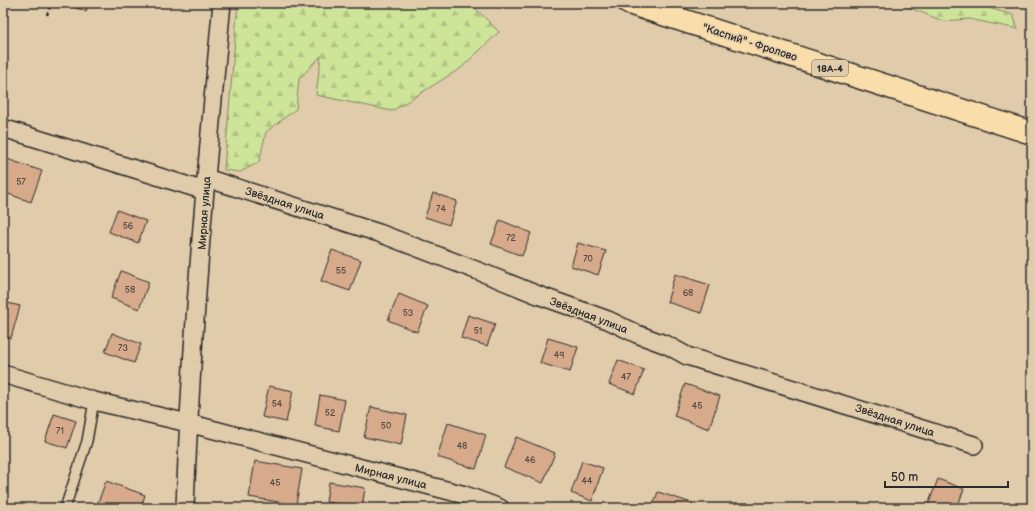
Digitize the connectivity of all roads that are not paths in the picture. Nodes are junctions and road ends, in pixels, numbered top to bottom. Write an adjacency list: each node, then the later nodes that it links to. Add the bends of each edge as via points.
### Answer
1 (222, 3): 5 (street, Мирная улица)
2 (629, 3): 4 (main road, "Каспий" - Фролово / 18А-4)
3 (3, 128): 5 (street, Звёздная улица)
4 (1032, 133)
5 (206, 184): 8 (street, Мирная улица); 9 (street, Звёздная улица, via 379,233 608,320 687,356)
6 (3, 376): 7 (street, Мирная улица)
7 (94, 401): 8 (street, Мирная улица); 10 (lane, via 87,441)
8 (188, 423): 11 (street, Мирная улица); 12 (street, Мирная улица, via 465,495)
9 (974, 445)
10 (65, 508)
11 (185, 508)
12 (500, 508)

